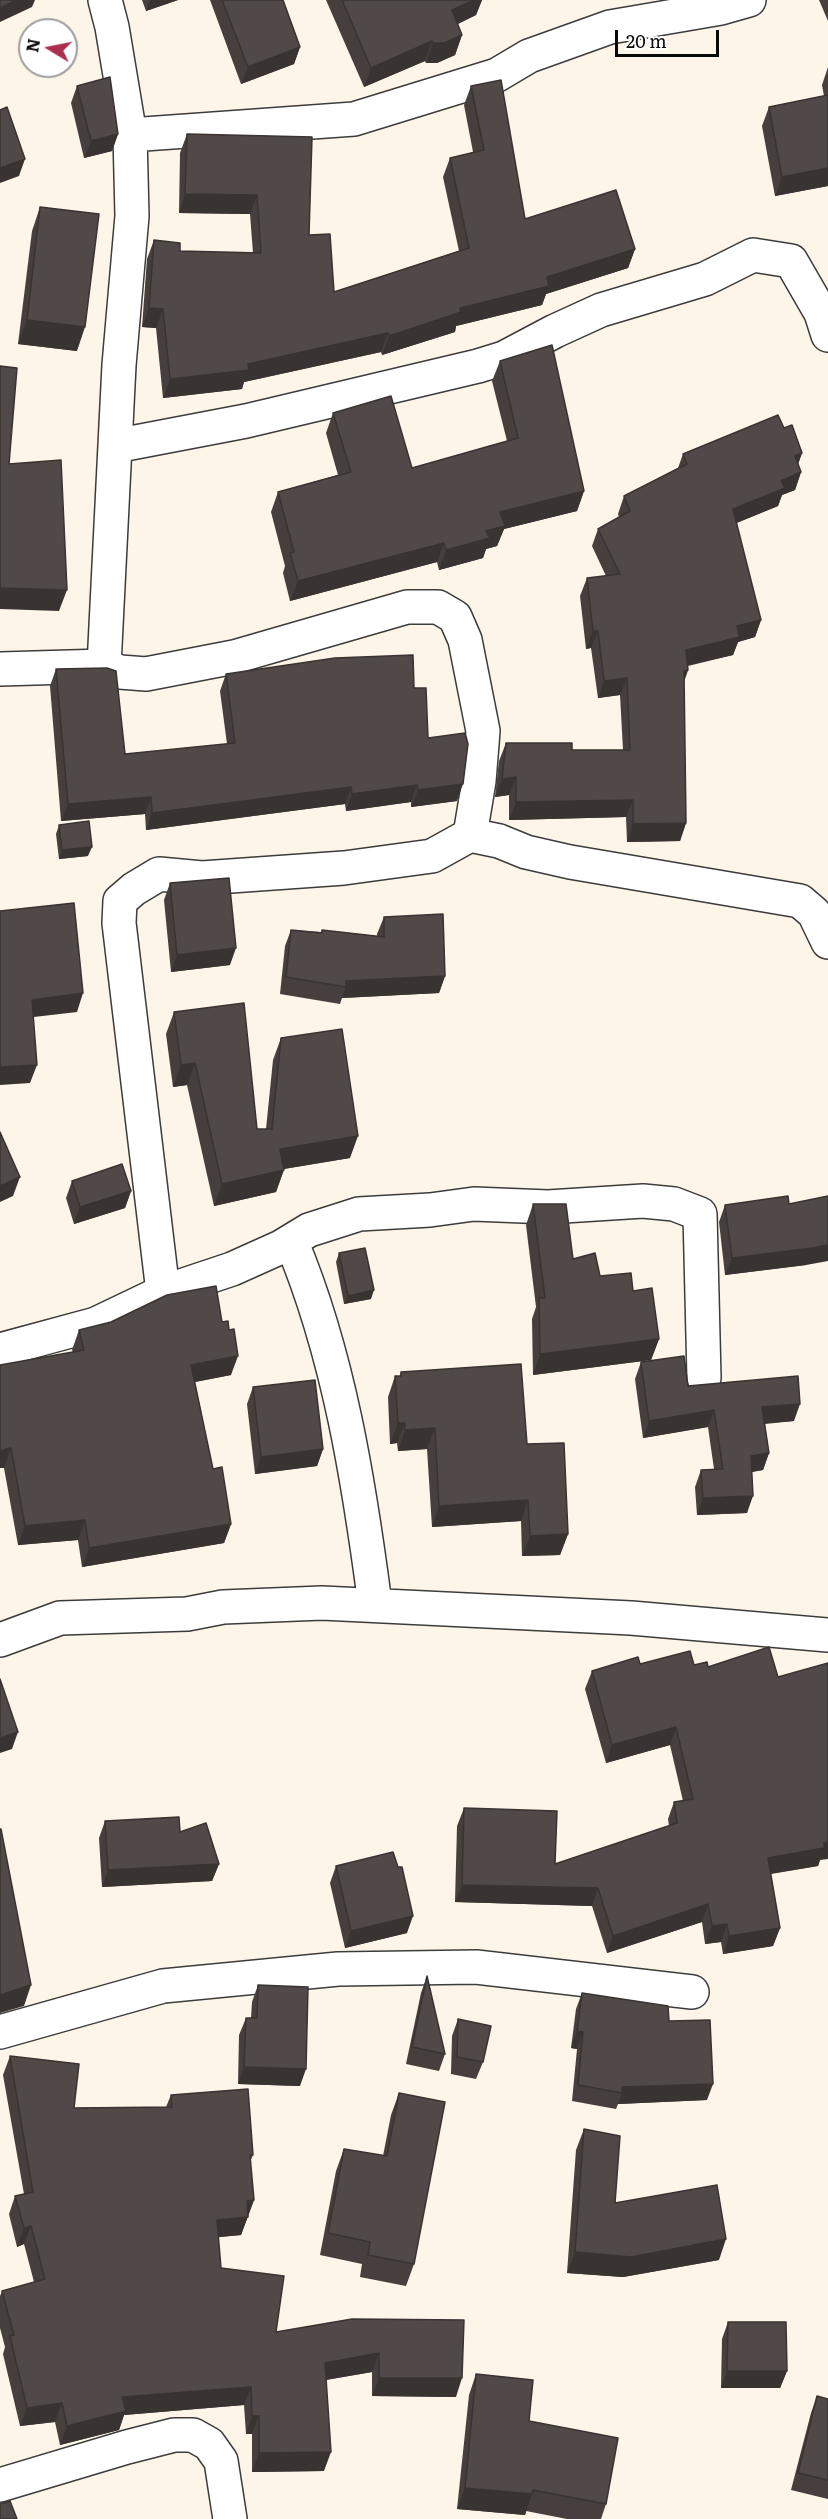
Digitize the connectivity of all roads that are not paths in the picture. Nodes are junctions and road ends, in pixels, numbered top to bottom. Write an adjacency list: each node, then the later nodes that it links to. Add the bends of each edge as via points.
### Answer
1 (105, 0): 3 (street)
2 (749, 0): 3 (street, via 610,27 529,56 497,75 354,119)
3 (130, 135): 5 (street, via 132,216)
4 (828, 335): 5 (street, via 821,313 791,261 753,255 705,279 601,310 504,358 246,421)
5 (115, 446): 6 (street)
6 (105, 666): 7 (street); 8 (street, via 120,672 146,674 234,657 406,607 438,607 455,617 465,640 483,731)
7 (0, 669)
8 (470, 835): 9 (street, via 570,862 800,901 814,913); 11 (street, via 432,856 344,868 202,878 159,874 120,901 119,923)
9 (828, 942)
10 (291, 1241): 11 (street, via 232,1269); 13 (street, via 309,1230 359,1214 474,1204 548,1207 643,1201 696,1210 702,1221); 14 (street, via 313,1293 336,1386 363,1508)
11 (163, 1292): 12 (street, via 96,1324)
12 (0, 1350)
13 (704, 1378)
14 (375, 1604): 15 (street, via 631,1618); 16 (street, via 223,1607 187,1614 60,1618)
15 (828, 1635)
16 (0, 1640)
17 (693, 1992): 18 (street, via 476,1967 338,1969 163,1986)
18 (0, 2032)
19 (0, 2485): 20 (street, via 127,2446 174,2435 193,2435 209,2444 221,2461)
20 (230, 2519)

